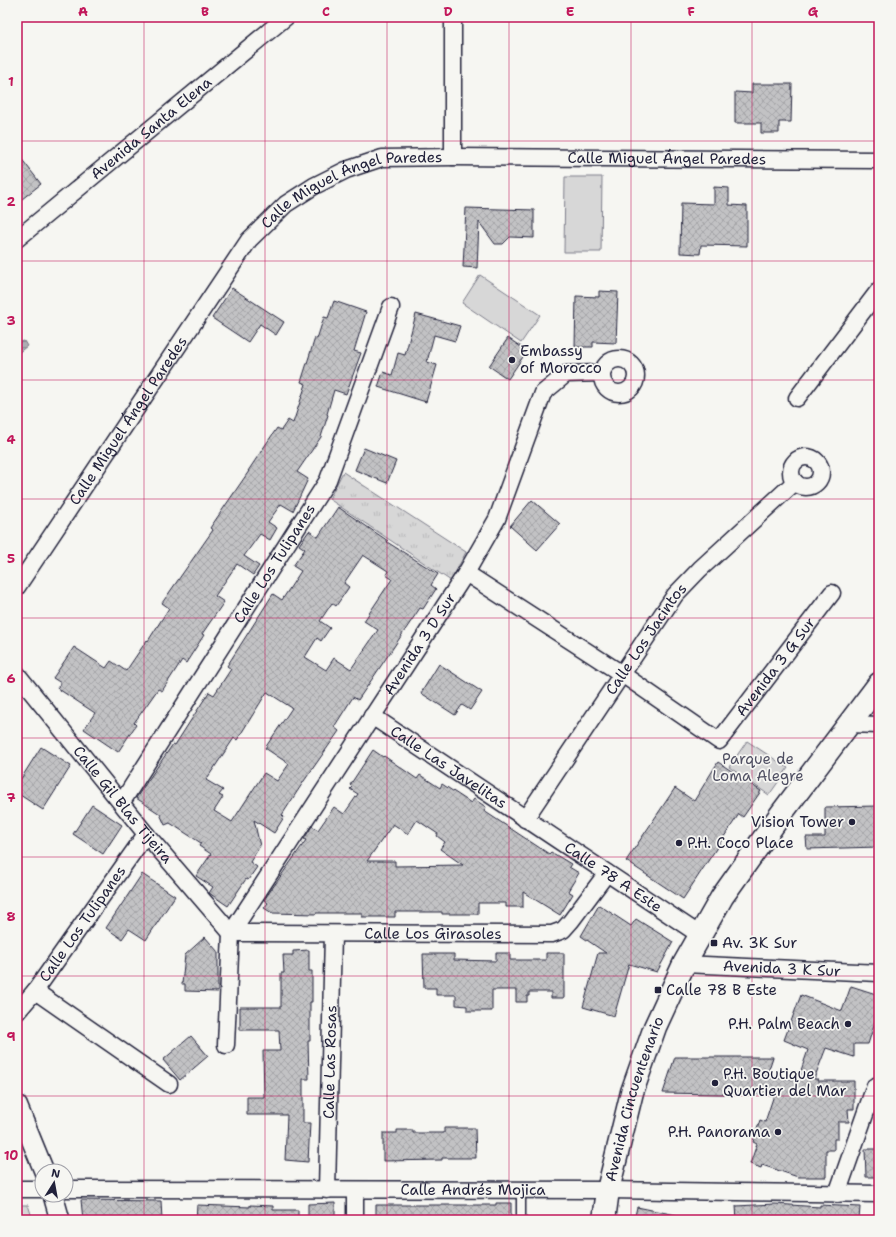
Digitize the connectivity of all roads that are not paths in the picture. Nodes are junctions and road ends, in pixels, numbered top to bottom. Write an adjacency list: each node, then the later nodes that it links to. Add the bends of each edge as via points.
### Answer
1 (286, 17): 5 (street, Avenida Santa Elena)
2 (453, 17): 3 (street)
3 (453, 156): 4 (street, Calle Miguel Ángel Paredes); 12 (street, Calle Miguel Ángel Paredes, via 382,158 346,170 286,204 248,240)
4 (879, 160)
5 (17, 239)
6 (879, 290): 9 (street)
7 (391, 307): 20 (street, Calle Los Tulipanes, via 328,480)
8 (601, 373): 11 (street, Avenida 3 D Sur, via 566,374 543,393 497,519)
9 (797, 398)
10 (795, 482): 15 (street, Calle Los Jacintos, via 675,595)
11 (466, 573): 15 (street); 17 (street, Avenida 3 D Sur)
12 (17, 587)
13 (832, 593): 15 (street, Avenida 3 G Sur, via 719,741)
14 (17, 674): 20 (street, Calle Gil Blas Tijeira)
15 (622, 674): 21 (street, Calle Los Jacintos)
16 (879, 684): 18 (main road, Avenida Cincuentenario)
17 (372, 716): 21 (street, Calle Las Javelitas); 24 (street, Avenida 3 D Sur)
18 (848, 724): 19 (street); 26 (main road, Avenida Cincuentenario, via 731,884)
19 (879, 725)
20 (122, 802): 22 (street, Calle Gil Blas Tijeira)
21 (525, 819): 23 (street, Calle 78 A Este)
22 (146, 834): 24 (street, Calle Gil Blas Tijeira); 29 (street, Calle Los Tulipanes)
23 (606, 872): 25 (street, Calle Los Girasoles, via 567,926 552,934); 26 (street, Calle 78 A Este)
24 (231, 933): 25 (street, Calle Los Girasoles); 31 (street)
25 (333, 934): 39 (street, Calle Las Rosas)
26 (700, 935): 27 (main road, Avenida Cincuentenario)
27 (684, 964): 28 (street, Avenida 3 K Sur); 42 (main road, Avenida Cincuentenario, via 655,1027 632,1092)
28 (879, 973)
29 (35, 991): 30 (street, Calle Los Tulipanes); 32 (street)
30 (17, 1012)
31 (226, 1045)
32 (169, 1084)
33 (875, 1086): 43 (street)
34 (17, 1105): 35 (street)
35 (41, 1163)
36 (17, 1189): 37 (street)
37 (34, 1189)
38 (74, 1189): 39 (street, Calle Andrés Mojica)
39 (327, 1190): 40 (street, Calle Andrés Mojica)
40 (355, 1190): 41 (street, Calle Andrés Mojica); 47 (street)
41 (521, 1190): 42 (street, Calle Andrés Mojica); 48 (lane)
42 (608, 1190): 43 (street, Calle Andrés Mojica); 49 (main road, Avenida Cincuentenario)
43 (837, 1194): 44 (street, Calle Andrés Mojica)
44 (879, 1194)
45 (55, 1203): 46 (street)
46 (60, 1220)
47 (354, 1220)
48 (521, 1220)
49 (604, 1220)

